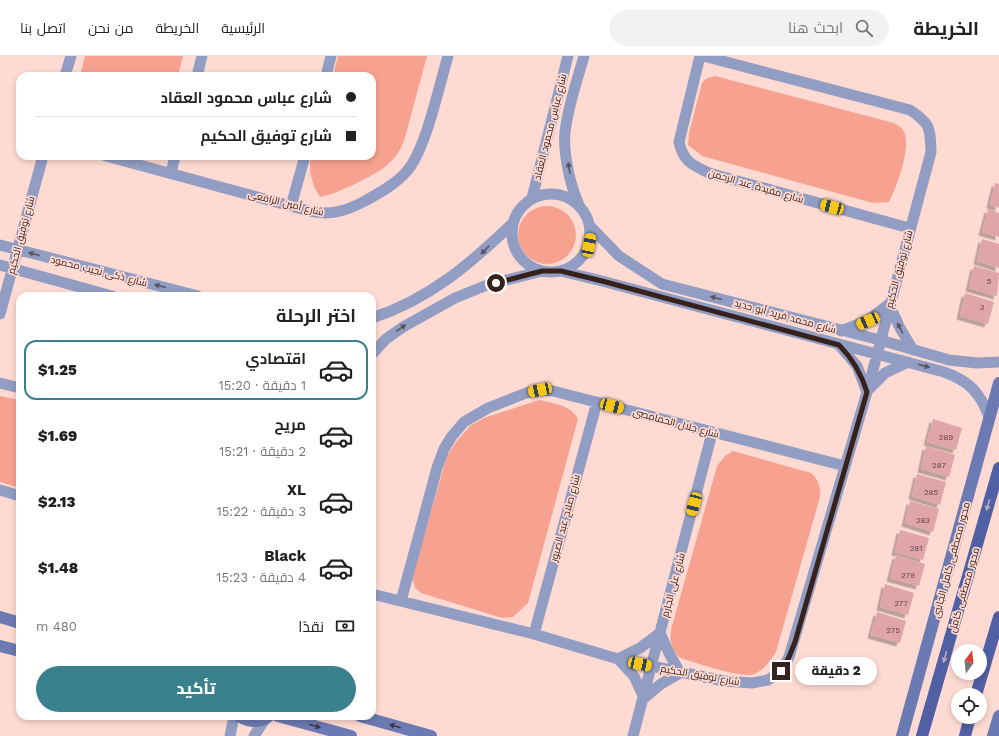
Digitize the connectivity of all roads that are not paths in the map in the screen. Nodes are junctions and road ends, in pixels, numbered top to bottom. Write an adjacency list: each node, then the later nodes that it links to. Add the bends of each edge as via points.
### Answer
1 (71, 56): 8 (street)
2 (202, 56): 9 (street)
3 (331, 56): 10 (street)
4 (448, 56): 18 (street, شارع أمين الرافعى, via 422,144 407,171 386,188 342,211 330,214)
5 (568, 56): 16 (street, شارع عباس محمود العقاد)
6 (584, 56): 17 (street, شارع عباس محمود العقاد, one-way to 6, via 572,190 565,132)
7 (701, 56): 21 (street, شارع مفيدة عبد الرحمن, via 679,142 682,154 688,161 709,173); 21 (street, شارع توفيق الحكيم, via 910,110 924,119 930,135 931,152)
8 (66, 72)
9 (198, 72)
10 (327, 72)
11 (42, 160): 23 (street, شارع توفيق الحكيم)
12 (121, 160): 15 (street, شارع أمين الرافعى)
13 (175, 160): 15 (street)
14 (304, 160): 18 (street)
15 (171, 173): 18 (street, شارع أمين الرافعى)
16 (532, 198): 17 (street, via 552,194 571,199); 19 (street, via 517,212)
17 (579, 205): 20 (street)
18 (291, 206)
19 (513, 223): 26 (street, via 514,247 530,266); 32 (street, one-way to 32, via 480,255 448,280)
20 (590, 226): 27 (street, via 589,245 584,254 570,268); 33 (street, شارع محمد فريد أبو حديد, one-way to 20, via 662,284 619,256)
21 (909, 228): 30 (street, شارع توفيق الحكيم)
22 (0, 245): 23 (street, شارع ذكى نجيب محمود)
23 (16, 249): 25 (street, شارع توفيق الحكيم); 29 (street, شارع ذكى نجيب محمود, one-way to 23)
24 (0, 265): 25 (street, شارع ذكى نجيب محمود)
25 (12, 268): 28 (street, شارع ذكى نجيب محمود); 31 (street, شارع توفيق الحكيم)
26 (542, 271): 27 (street); 36 (street, one-way to 26, via 403,327 455,298 487,285)
27 (561, 271): 35 (street, شارع محمد فريد أبو حديد)
28 (98, 292)
29 (183, 292)
30 (889, 304): 33 (street, via 868,321); 34 (street, شارع توفيق الحكيم); 37 (street, one-way to 30)
31 (0, 314)
32 (376, 316)
33 (841, 331): 34 (street, شارع محمد فريد أبو حديد)
34 (880, 340): 37 (street, شارع محمد فريد أبو حديد); 38 (street, شارع توفيق الحكيم)
35 (839, 345): 38 (street, شارع محمد فريد أبو حديد); 44 (street, via 857,366)
36 (376, 350)
37 (913, 350): 40 (street, شارع محمد فريد أبو حديد, via 949,360)
38 (877, 354): 39 (street, شارع محمد فريد أبو حديد); 44 (street, شارع توفيق الحكيم)
39 (908, 362): 44 (street, via 885,373); 46 (street, شارع محمد فريد أبو حديد, one-way to 46, via 957,377 969,385 983,401)
40 (999, 362)
41 (0, 382): 43 (street)
42 (999, 383): 46 (street, محور مصطفى كامل الجانبى)
43 (16, 387)
44 (867, 392): 48 (street, شارع توفيق الحكيم)
45 (597, 402): 47 (street, شارع جلال الحمامصى); 53 (street, شارع جلال الحمامصى, via 540,390 488,408 464,422 444,449 437,468); 58 (street, شارع صلاح عبد الصبور)
46 (990, 417): 77 (street, محور مصطفى كامل الجانبى)
47 (712, 433): 48 (street, شارع جلال الحمامصى); 57 (street, شارع على الجارم)
48 (845, 466): 63 (street, شارع توفيق الحكيم, via 795,642 781,671 768,680 752,683 730,682)
49 (999, 468): 78 (main road, محور مصطفى كامل, one-way to 78)
50 (0, 490): 51 (street)
51 (16, 495)
52 (376, 595): 53 (street, شارع توفيق الحكيم)
53 (401, 601): 58 (street, شارع توفيق الحكيم)
54 (0, 617): 56 (street)
55 (999, 617): 64 (main road)
56 (16, 622)
57 (660, 633): 61 (street, via 640,648); 62 (street, شارع على الجارم); 63 (street)
58 (534, 634): 61 (street, شارع توفيق الحكيم)
59 (0, 646): 60 (street)
60 (16, 650)
61 (618, 659): 62 (street, شارع توفيق الحكيم); 65 (street, via 634,676)
62 (652, 666): 63 (street, شارع توفيق الحكيم); 65 (street, شارع على الجارم)
63 (680, 673): 65 (street)
64 (978, 688)
65 (644, 698): 76 (street, شارع على الجارم)
66 (999, 716): 80 (street)
67 (233, 720): 72 (street)
68 (265, 720): 73 (street)
69 (293, 720): 74 (street, one-way to 74)
70 (374, 720): 75 (street, one-way to 70)
71 (968, 724): 79 (main road)
72 (230, 736)
73 (254, 736)
74 (351, 736)
75 (431, 736)
76 (633, 736)
77 (902, 736)
78 (922, 736)
79 (964, 736)
80 (993, 736)

